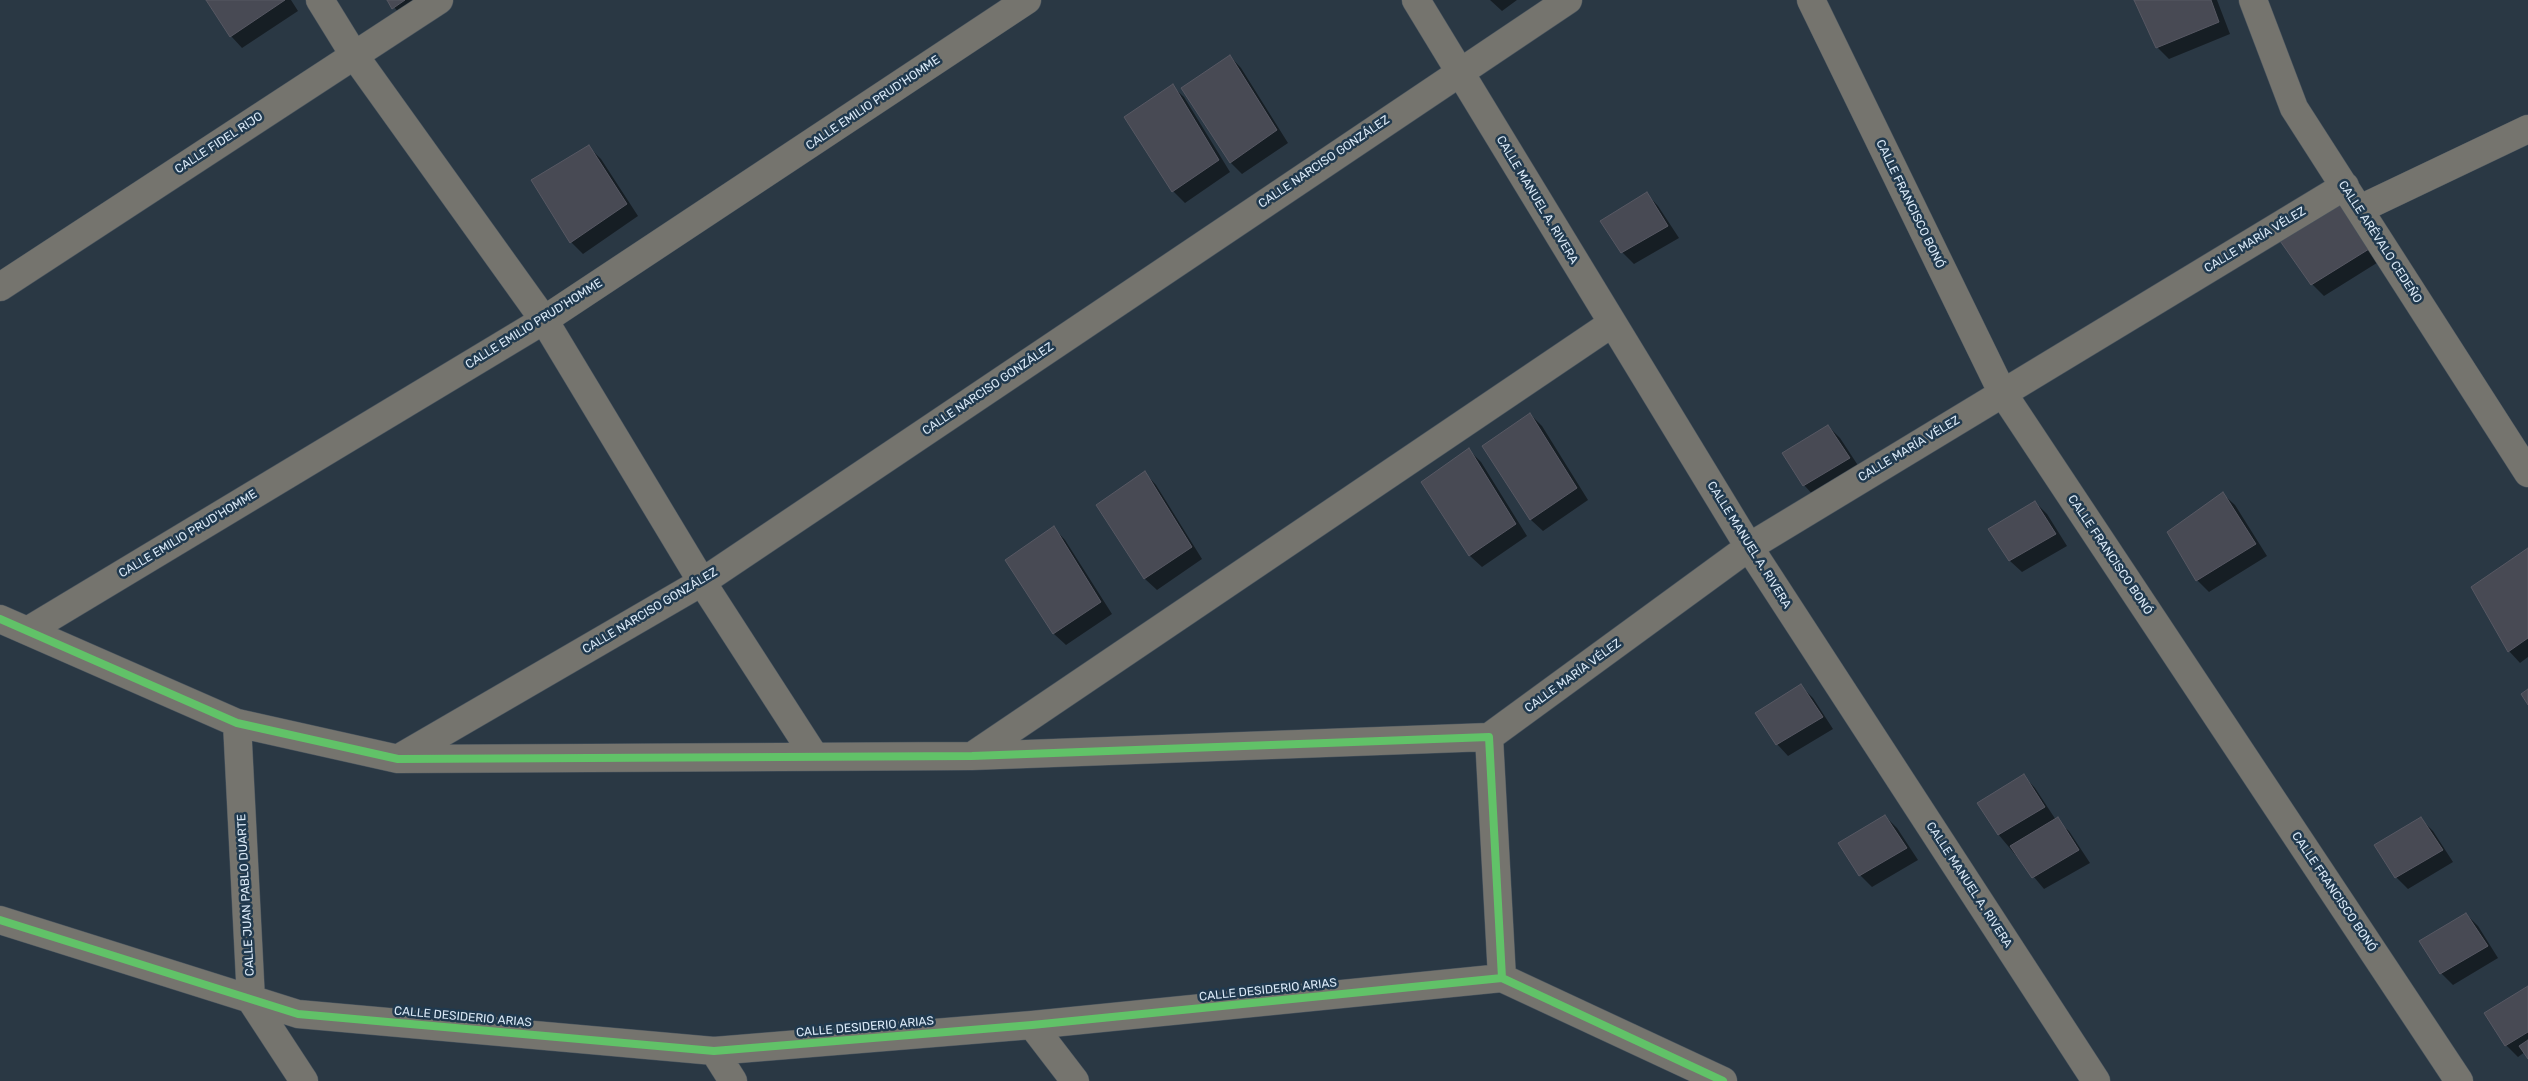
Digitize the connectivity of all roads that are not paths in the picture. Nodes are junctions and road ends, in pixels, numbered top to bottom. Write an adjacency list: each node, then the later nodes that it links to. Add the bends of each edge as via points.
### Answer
1 (320, 0): 8 (street)
2 (439, 0): 8 (street, CALLE FIDEL RIJO)
3 (1027, 0): 14 (street, CALLE EMILIO PRUD'HOMME)
4 (1416, 0): 9 (street, CALLE MANUEL A. RIVERA)
5 (1568, 0): 9 (street, CALLE NARCISO GONZÁLEZ)
6 (1811, 0): 16 (street, CALLE FRANCISCO BONÓ)
7 (2253, 0): 11 (street, CALLE ARÉVALO CEDEÑO, via 2294,108)
8 (354, 55): 13 (street, CALLE FIDEL RIJO); 14 (street)
9 (1459, 72): 15 (street, CALLE MANUEL A. RIVERA); 19 (street, CALLE NARCISO GONZÁLEZ)
10 (2528, 129): 12 (street)
11 (2345, 186): 12 (street, CALLE ARÉVALO CEDEÑO); 16 (street, CALLE MARÍA VÉLEZ)
12 (2360, 210): 17 (street, CALLE ARÉVALO CEDEÑO)
13 (0, 287)
14 (544, 320): 19 (street); 21 (street, CALLE EMILIO PRUD'HOMME)
15 (1612, 324): 18 (street, CALLE MANUEL A. RIVERA); 24 (street)
16 (2002, 392): 18 (street, CALLE MARÍA VÉLEZ); 37 (street, CALLE FRANCISCO BONÓ)
17 (2527, 468)
18 (1749, 547): 23 (street, CALLE MARÍA VÉLEZ); 36 (street, CALLE MANUEL A. RIVERA)
19 (702, 582): 25 (street); 26 (street, CALLE NARCISO GONZÁLEZ)
20 (0, 619): 21 (street)
21 (28, 630): 22 (street)
22 (237, 723): 26 (street); 29 (street, CALLE JUAN PABLO DUARTE)
23 (1489, 737): 24 (street); 28 (street)
24 (972, 756): 25 (street)
25 (815, 757): 26 (street)
26 (398, 759)
27 (0, 920): 29 (street, CALLE DESIDERIO ARIAS)
28 (1502, 978): 30 (street, CALLE DESIDERIO ARIAS); 35 (street)
29 (252, 1000): 31 (street, CALLE DESIDERIO ARIAS, via 298,1014); 32 (street, CALLE JUAN PABLO DUARTE)
30 (1032, 1025): 31 (street, CALLE DESIDERIO ARIAS); 34 (street)
31 (714, 1050): 33 (street)
32 (304, 1081)
33 (733, 1081)
34 (1075, 1081)
35 (1722, 1081)
36 (2096, 1081)
37 (2459, 1081)

